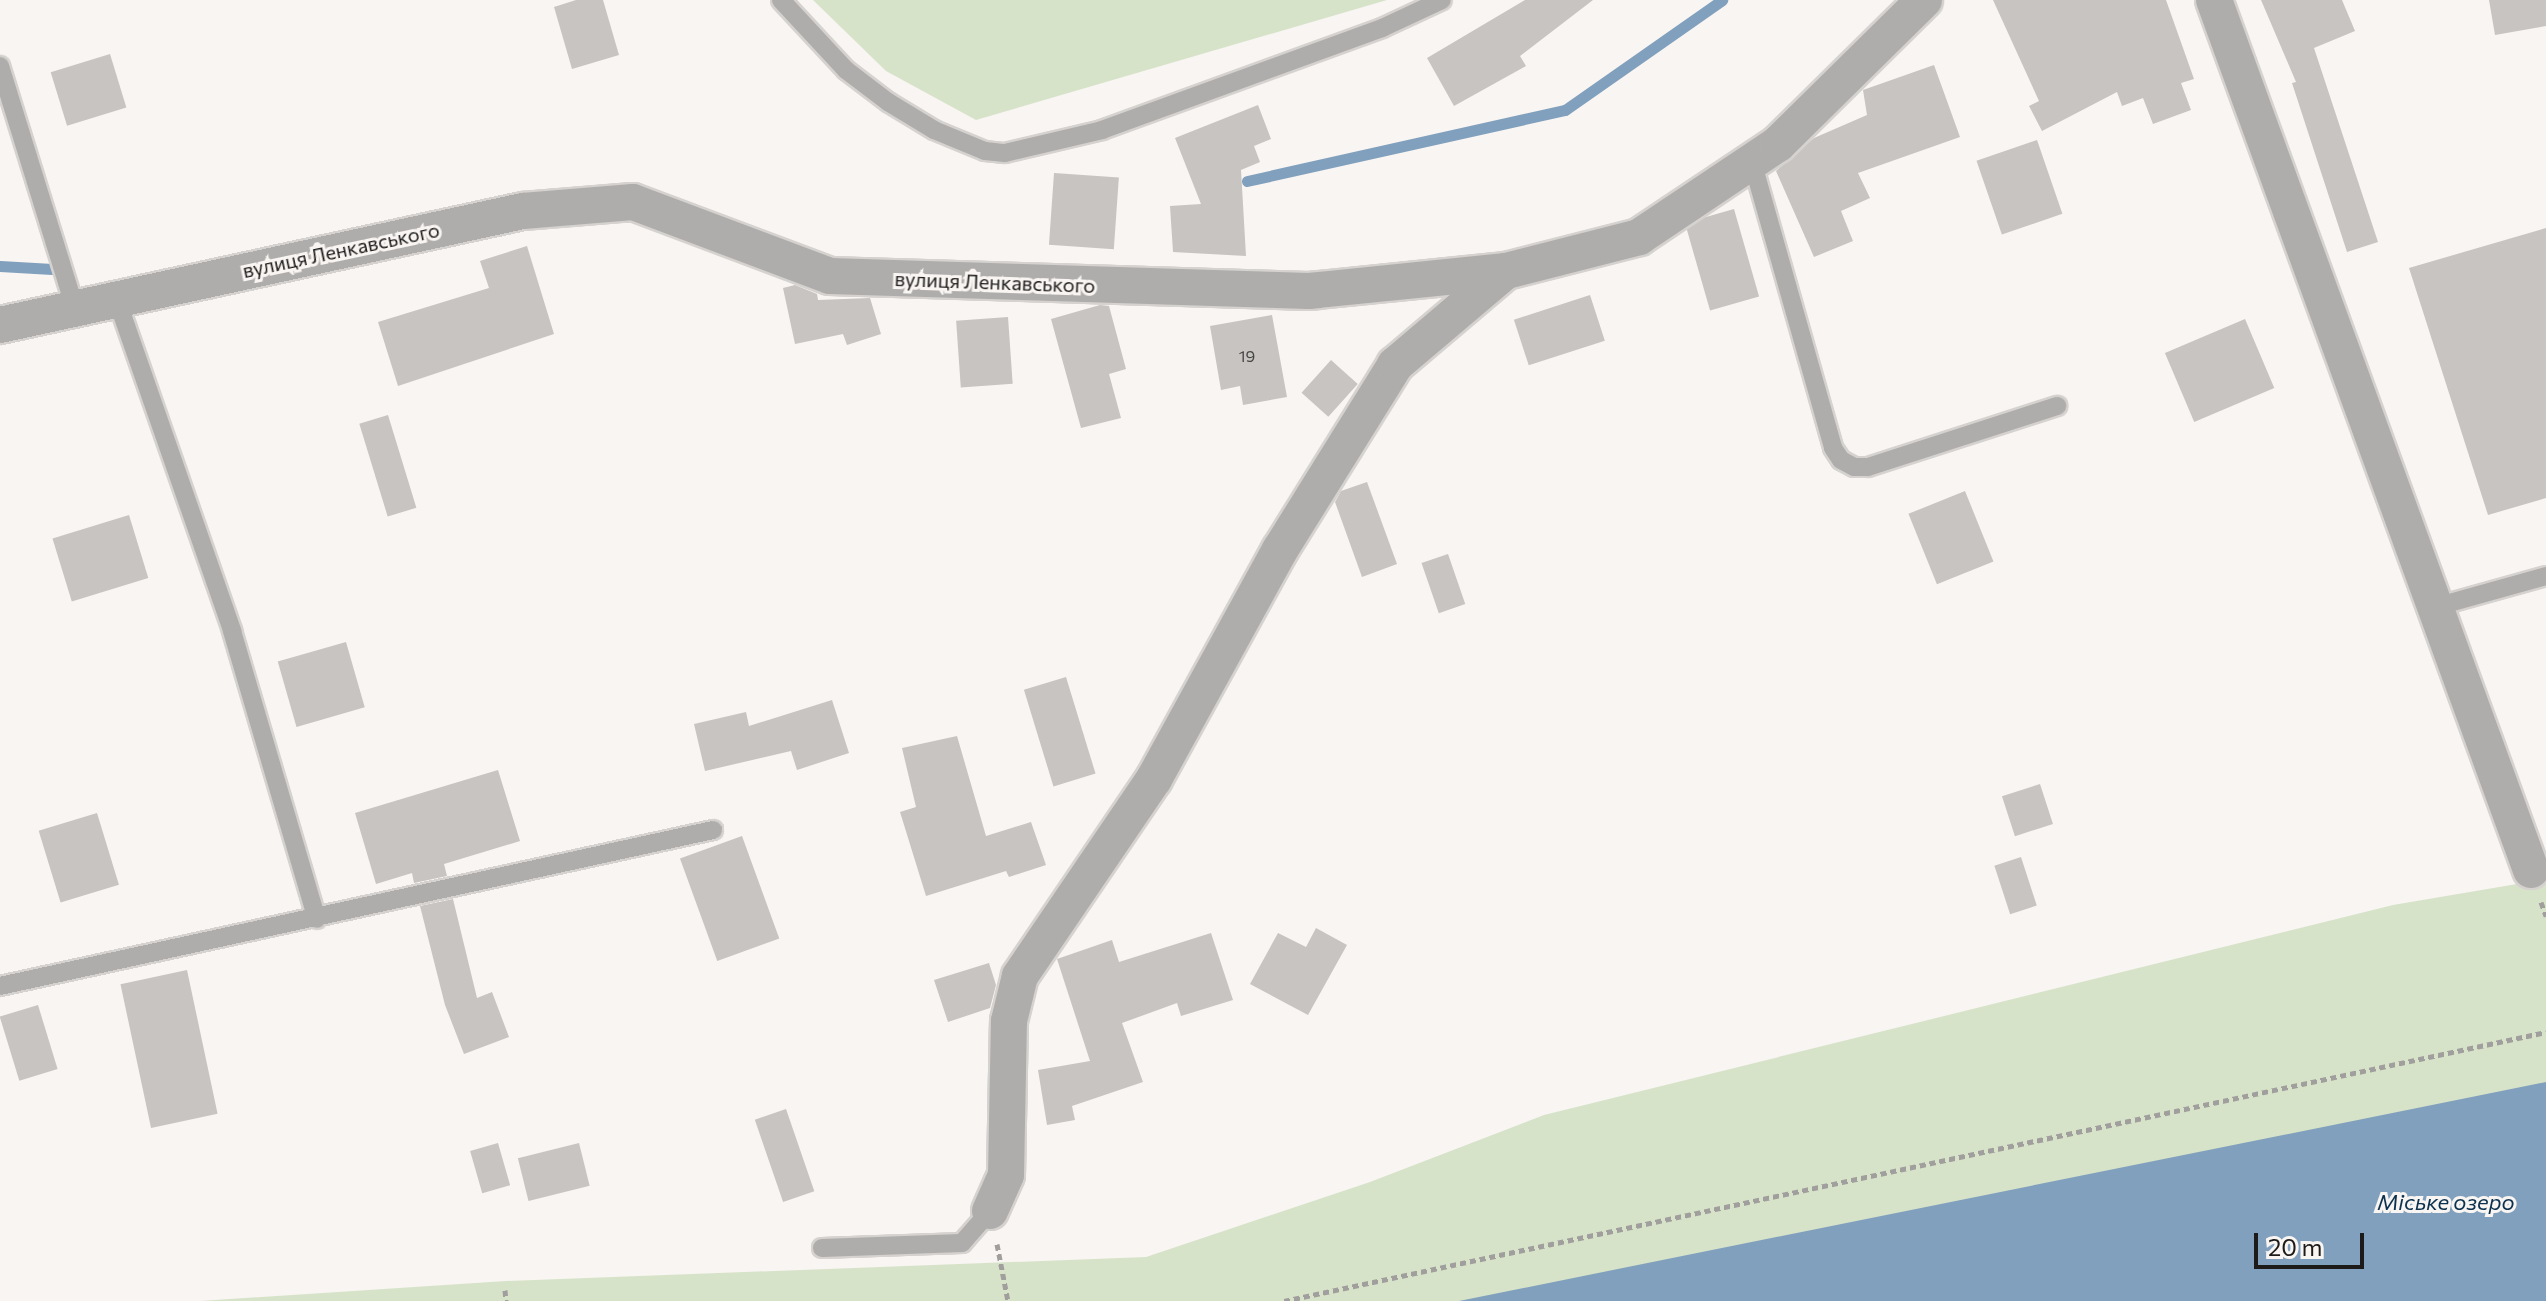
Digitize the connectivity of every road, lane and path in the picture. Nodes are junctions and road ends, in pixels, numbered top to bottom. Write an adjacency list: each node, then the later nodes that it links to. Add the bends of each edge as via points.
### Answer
1 (781, 0): 2 (lane, via 846,70 888,102 934,130 985,151 1005,153 1127,121 1382,28)
2 (1442, 0)
3 (1924, 0): 6 (street, вулиця Ленкавського, via 1778,144)
4 (2214, 0): 13 (street)
5 (0, 66): 9 (lane)
6 (1752, 161): 7 (street, вулиця Ленкавського, via 1639,237); 11 (lane, via 1833,448 1841,460 1868,467)
7 (1506, 271): 8 (street, вулиця Ленкавського, via 1309,291 830,276 633,202 523,211); 19 (street, via 1395,365 1280,550 1154,779 1020,976 1009,1021 1006,1175)
8 (116, 297): 9 (street, вулиця Ленкавського); 16 (lane, via 232,631)
9 (75, 309): 10 (street, вулиця Ленкавського)
10 (0, 325)
11 (2057, 406)
12 (2546, 576): 13 (lane)
13 (2435, 607): 15 (street)
14 (713, 830): 16 (lane)
15 (2534, 858)
16 (317, 919): 17 (lane)
17 (0, 986)
18 (2546, 1032): 24 (path)
19 (990, 1211): 20 (lane, via 962,1243); 23 (path)
20 (822, 1248)
21 (505, 1290): 22 (path)
22 (506, 1301)
23 (1008, 1301)
24 (1284, 1301)

